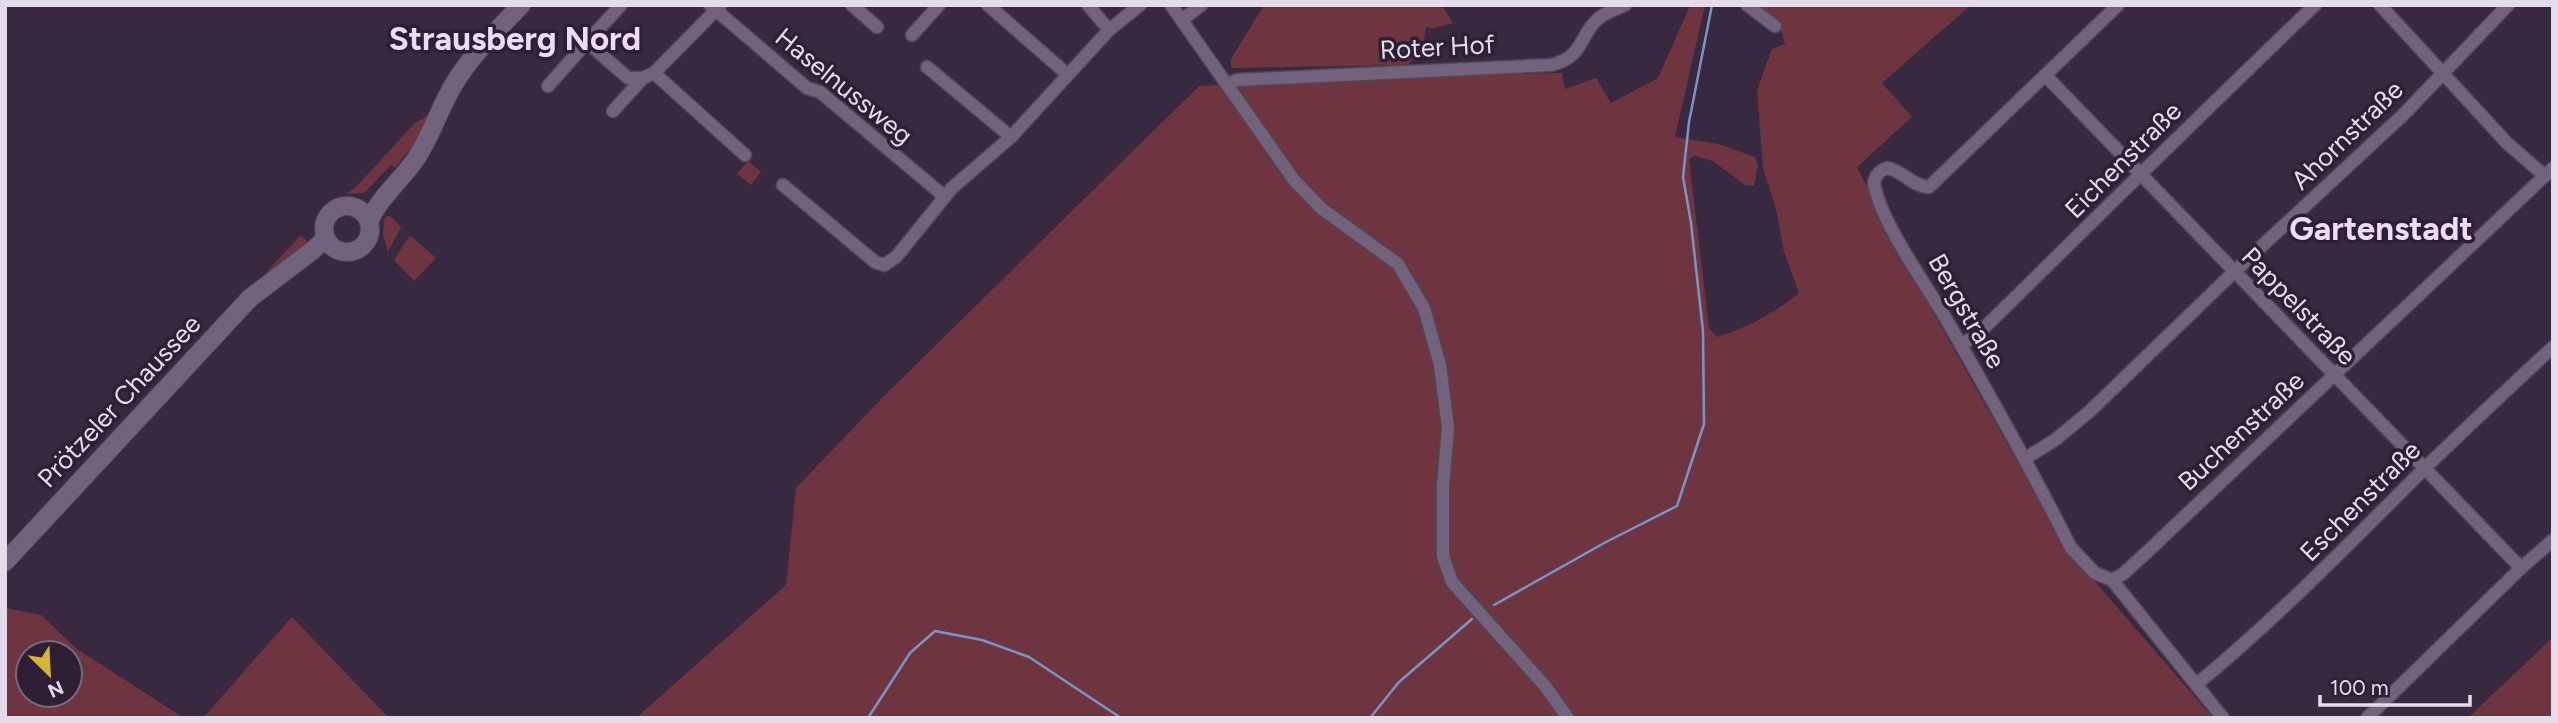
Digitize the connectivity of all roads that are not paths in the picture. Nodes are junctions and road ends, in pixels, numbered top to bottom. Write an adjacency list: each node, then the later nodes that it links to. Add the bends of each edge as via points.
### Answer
1 (522, 5): 31 (main road, Prötzeler Chaussee, via 464,68)
2 (621, 5): 22 (street)
3 (852, 5): 19 (street)
4 (939, 5): 21 (street)
5 (988, 5): 24 (street)
6 (1088, 5): 20 (street)
7 (1140, 5): 20 (street)
8 (1171, 5): 17 (street)
9 (1201, 5): 17 (street)
10 (1625, 5): 28 (street, Roter Hof, via 1598,18 1575,52 1565,62 1551,65)
11 (1747, 5): 18 (street)
12 (2118, 5): 26 (street, Bergstraße)
13 (2315, 5): 35 (street, Eichenstraße)
14 (2380, 5): 25 (street)
15 (2508, 5): 25 (street, Ahornstraße)
16 (715, 7): 27 (street); 37 (street, Haselnussweg, via 807,88 820,92)
17 (1182, 20): 28 (street)
18 (1774, 26)
19 (877, 27)
20 (1109, 30): 24 (street)
21 (912, 35)
22 (587, 42): 27 (street, via 628,78); 29 (street)
23 (927, 68): 32 (street)
24 (1067, 74): 32 (street)
25 (2443, 74): 34 (street, via 2507,143); 41 (street, Ahornstraße)
26 (2045, 75): 35 (street, Pappelstraße); 42 (street, Bergstraße, via 1929,187 1886,168 1874,181 1887,219)
27 (648, 76): 30 (street); 33 (street)
28 (1228, 84): 52 (street, via 1294,180 1322,209 1398,264 1424,308 1440,365 1448,428 1443,556 1452,582)
29 (548, 86)
30 (613, 111)
31 (433, 124): 38 (main road, Prötzeler Chaussee, via 385,184); 39 (main road, Prötzeler Chaussee, via 417,157)
32 (1011, 137): 37 (street)
33 (746, 155)
34 (2549, 172): 44 (street, Buchenstraße)
35 (2141, 176): 41 (street, Pappelstraße); 42 (street, Eichenstraße, via 1980,332)
36 (783, 185): 37 (street, via 884,265 896,257)
37 (944, 196)
38 (355, 208): 39 (main road); 40 (main road, Prötzeler Chaussee, via 341,207 325,221)
39 (369, 222): 40 (main road, Prötzeler Chaussee, via 368,239 362,247 347,252)
40 (331, 244): 48 (main road, Prötzeler Chaussee, via 313,250 250,298)
41 (2234, 272): 44 (street, Pappelstraße); 45 (street, Ahornstraße, via 2090,411)
42 (1961, 345): 45 (street, Bergstraße)
43 (2553, 347): 46 (street, Eschenstraße)
44 (2334, 375): 46 (street, Pappelstraße); 50 (street, Buchenstraße)
45 (2024, 459): 50 (street, Bergstraße, via 2071,548 2095,573)
46 (2426, 468): 49 (street, Pappelstraße); 51 (street, Eschenstraße, via 2241,648)
47 (2553, 540): 49 (street)
48 (5, 562)
49 (2521, 568): 54 (street)
50 (2112, 580): 51 (street, Bergstraße)
51 (2197, 684): 53 (street, Bergstraße)
52 (1568, 718)
53 (2223, 718)
54 (2367, 718)

